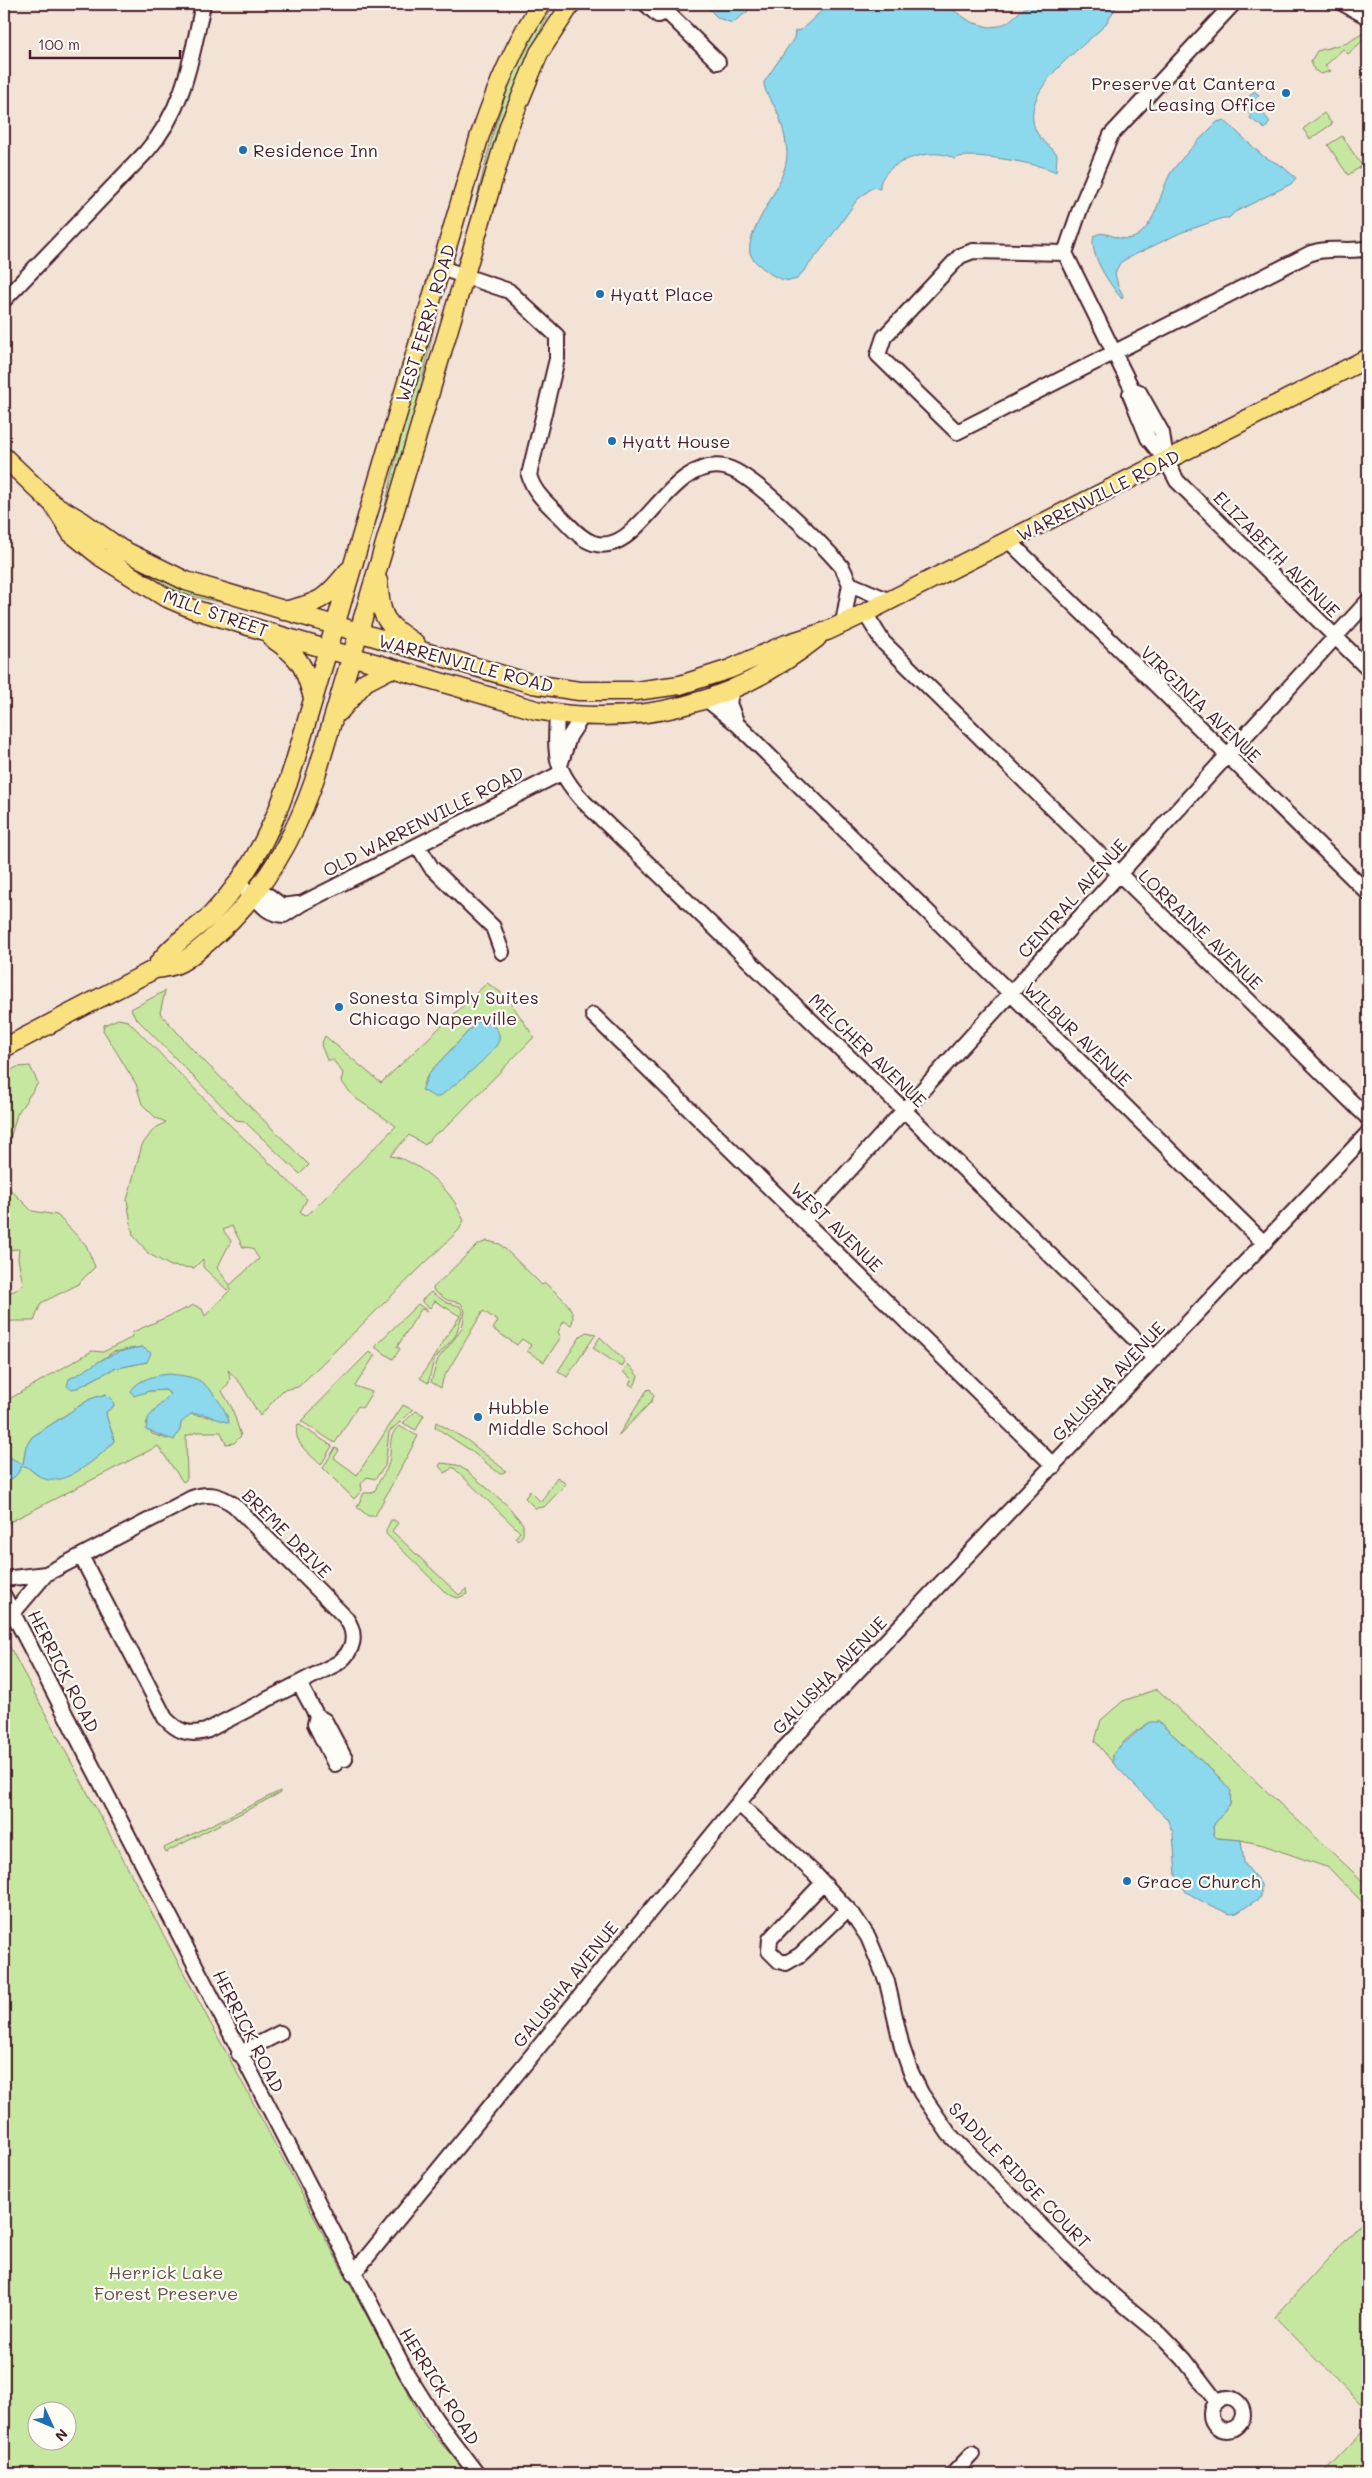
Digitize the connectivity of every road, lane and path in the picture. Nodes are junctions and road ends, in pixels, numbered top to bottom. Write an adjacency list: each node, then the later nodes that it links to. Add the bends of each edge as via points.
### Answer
1 (204, 4): 14 (street, via 185,87 163,131)
2 (541, 4): 12 (main road, WEST FERRY ROAD, via 516,46 491,101)
3 (571, 4): 13 (main road, WEST FERRY ROAD, via 539,53 517,103)
4 (646, 4): 7 (street, via 658,14)
5 (1233, 4): 11 (street, via 1110,135)
6 (1344, 4): 8 (street)
7 (666, 8): 9 (street)
8 (1368, 17)
9 (718, 62)
10 (1368, 248): 15 (street, via 1327,249 1311,253)
11 (1065, 253): 15 (street); 15 (street, via 973,251 960,256 884,337 878,355 957,432)
12 (441, 268): 13 (street); 21 (main road, WEST FERRY ROAD)
13 (464, 275): 22 (main road, WEST FERRY ROAD); 23 (street, via 509,291 557,336 557,359 529,475 539,496 584,539 599,545 623,538 686,476 704,467 724,467 742,473 758,486 837,562)
14 (4, 300)
15 (1114, 354): 18 (street, via 1132,389 1139,392 1162,433)
16 (1368, 358): 18 (main road, WARRENVILLE ROAD)
17 (4, 457): 19 (main road, MILL STREET)
18 (1166, 460): 20 (main road, WARRENVILLE ROAD); 32 (street, ELIZABETH AVENUE, via 1177,481)
19 (52, 504): 26 (main road, MILL STREET, via 165,573); 30 (main road, MILL STREET, via 71,533 148,588 193,609)
20 (1009, 541): 24 (main road, WARRENVILLE ROAD); 46 (street, VIRGINIA AVENUE)
21 (353, 565): 26 (main road, via 327,596); 28 (main road, WEST FERRY ROAD)
22 (377, 570): 31 (main road, WEST FERRY ROAD); 34 (main road, via 380,606 388,625)
23 (850, 584): 24 (street); 29 (street)
24 (890, 601): 27 (main road, WARRENVILLE ROAD)
25 (1368, 601): 32 (street, CENTRAL AVENUE)
26 (284, 611): 28 (main road, MILL STREET)
27 (865, 613): 29 (main road, WARRENVILLE ROAD); 49 (street, LORRAINE AVENUE, via 883,642)
28 (335, 626): 31 (main road, MILL STREET); 33 (main road, WEST FERRY ROAD)
29 (835, 627): 38 (main road, WARRENVILLE ROAD); 39 (main road, WARRENVILLE ROAD, via 777,668)
30 (261, 630): 33 (main road, MILL STREET); 40 (main road, via 296,656 307,675)
31 (358, 633): 34 (main road, WARRENVILLE ROAD); 35 (main road, WARRENVILLE ROAD)
32 (1335, 637): 37 (street, ELIZABETH AVENUE); 46 (street, CENTRAL AVENUE)
33 (328, 649): 35 (main road, MILL STREET); 40 (main road, WARRENVILLE ROAD)
34 (431, 654): 38 (main road, WARRENVILLE ROAD, via 554,688 607,692)
35 (351, 656): 36 (main road, WARRENVILLE ROAD); 44 (main road, WARRENVILLE ROAD)
36 (392, 668): 42 (main road, WARRENVILLE ROAD, via 517,706); 44 (main road, via 365,682)
37 (1368, 669)
38 (680, 685): 42 (main road, via 662,699 612,706 574,706)
39 (732, 690): 41 (main road, WARRENVILLE ROAD); 45 (street, WILBUR AVENUE, via 729,703)
40 (314, 699): 50 (main road, WARRENVILLE ROAD, via 277,814 258,853)
41 (706, 699): 43 (main road, WARRENVILLE ROAD, via 650,714); 45 (street, WILBUR AVENUE)
42 (557, 714): 43 (main road, WARRENVILLE ROAD); 47 (street, MELCHER AVENUE, via 556,747)
43 (583, 715): 47 (street, via 569,737)
44 (332, 720): 52 (main road, WARRENVILLE ROAD, via 306,806 284,852)
45 (737, 724): 55 (street, WILBUR AVENUE)
46 (1227, 756): 49 (street, CENTRAL AVENUE); 51 (street, VIRGINIA AVENUE)
47 (561, 769): 48 (street, OLD WARRENVILLE ROAD); 58 (street, MELCHER AVENUE, via 584,802)
48 (418, 846): 52 (street, OLD WARRENVILLE ROAD, via 291,912 278,914 260,906); 53 (street, via 431,867 493,927)
49 (1118, 875): 55 (street, CENTRAL AVENUE); 59 (street, LORRAINE AVENUE)
50 (237, 884): 52 (street); 54 (main road, WARRENVILLE ROAD, via 202,924 163,955)
51 (1368, 894)
52 (253, 895): 54 (main road, WARRENVILLE ROAD, via 225,926 192,954 173,968)
53 (502, 952)
54 (155, 969): 57 (main road, WARRENVILLE ROAD)
55 (1010, 994): 58 (street, CENTRAL AVENUE); 62 (street, WILBUR AVENUE)
56 (593, 1016): 61 (street, WEST AVENUE)
57 (4, 1048)
58 (905, 1111): 61 (street, CENTRAL AVENUE); 63 (street, MELCHER AVENUE)
59 (1368, 1118)
60 (1368, 1133): 62 (street, GALUSHA AVENUE)
61 (804, 1220): 64 (street, WEST AVENUE)
62 (1264, 1243): 63 (street, GALUSHA AVENUE)
63 (1155, 1359): 64 (street, GALUSHA AVENUE)
64 (1054, 1466): 72 (street, GALUSHA AVENUE, via 779,1754)
65 (81, 1556): 66 (street, BREME DRIVE); 70 (street, BREME DRIVE, via 165,1718 178,1730 190,1734 206,1731); 70 (street, BREME DRIVE, via 199,1496 215,1495 228,1500 346,1618 353,1631 353,1643 345,1658)
66 (46, 1574): 67 (street, BREME DRIVE); 69 (street, BREME DRIVE)
67 (4, 1579)
68 (4, 1596): 69 (street, HERRICK ROAD)
69 (13, 1613): 76 (street, HERRICK ROAD)
70 (299, 1683): 71 (street, via 316,1716 315,1724)
71 (340, 1761)
72 (738, 1803): 73 (street, SADDLE RIDGE COURT); 77 (street, GALUSHA AVENUE)
73 (823, 1883): 74 (street, SADDLE RIDGE COURT); 74 (street, via 770,1939 769,1951 786,1964)
74 (848, 1910): 78 (street, SADDLE RIDGE COURT, via 879,1959 910,2070 949,2134 1099,2284 1173,2348)
75 (280, 2033): 76 (street)
76 (240, 2054): 77 (street, HERRICK ROAD)
77 (353, 2274): 80 (street, HERRICK ROAD, via 422,2400)
78 (1217, 2402)
79 (972, 2454): 81 (street)
80 (477, 2474)
81 (953, 2474)

